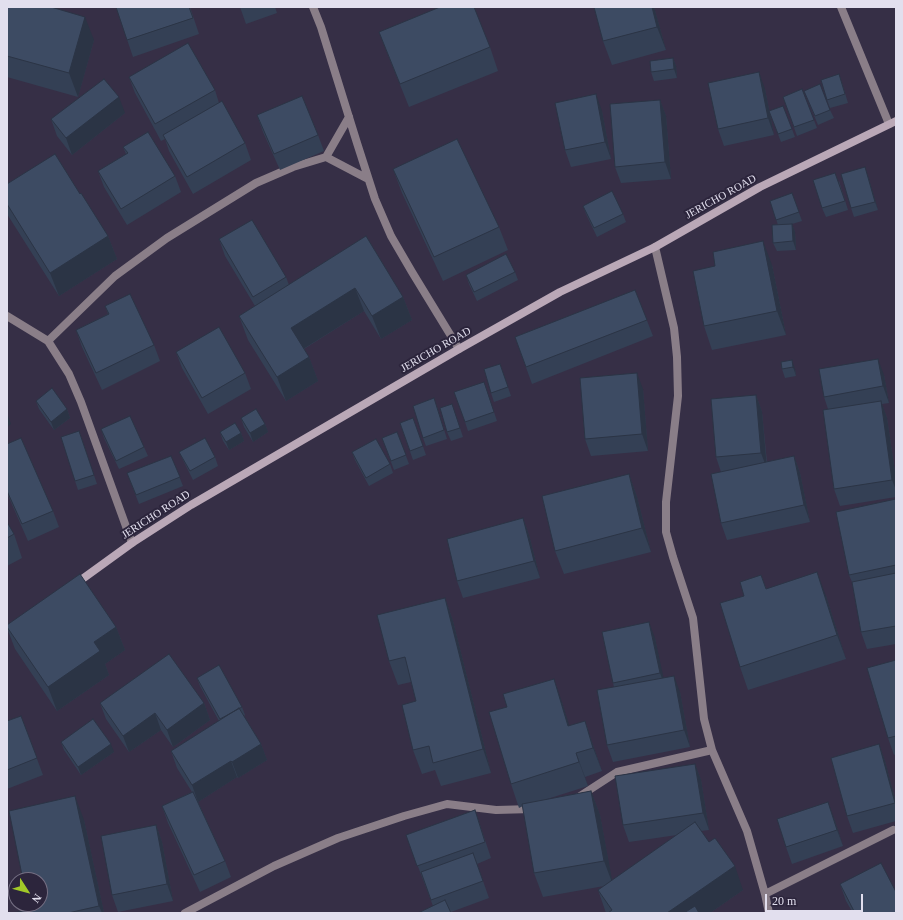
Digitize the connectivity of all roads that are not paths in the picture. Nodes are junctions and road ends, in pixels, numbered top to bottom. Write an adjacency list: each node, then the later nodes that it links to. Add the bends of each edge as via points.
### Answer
1 (314, 7): 3 (street)
2 (841, 7): 4 (street)
3 (349, 117): 5 (street); 6 (street)
4 (893, 122): 7 (street, JERICHO ROAD, via 760,187)
5 (326, 157): 6 (street); 9 (street, via 293,167 256,183 167,238 115,276)
6 (368, 179): 10 (street, via 392,236)
7 (655, 246): 10 (street, JERICHO ROAD, via 560,292); 13 (street, via 674,328 677,357 678,396 666,502 666,532 693,618 704,719)
8 (7, 316): 9 (street)
9 (48, 341): 11 (street, via 69,374 81,402)
10 (459, 349): 11 (street, JERICHO ROAD, via 191,505)
11 (132, 544): 12 (street, JERICHO ROAD)
12 (70, 588)
13 (712, 750): 14 (street, via 617,772); 17 (street, via 747,831)
14 (568, 804)
15 (540, 808): 18 (street, via 496,810 447,804 404,816 338,838 274,866)
16 (893, 830): 17 (street)
17 (765, 894): 19 (street)
18 (185, 913)
19 (769, 913)

